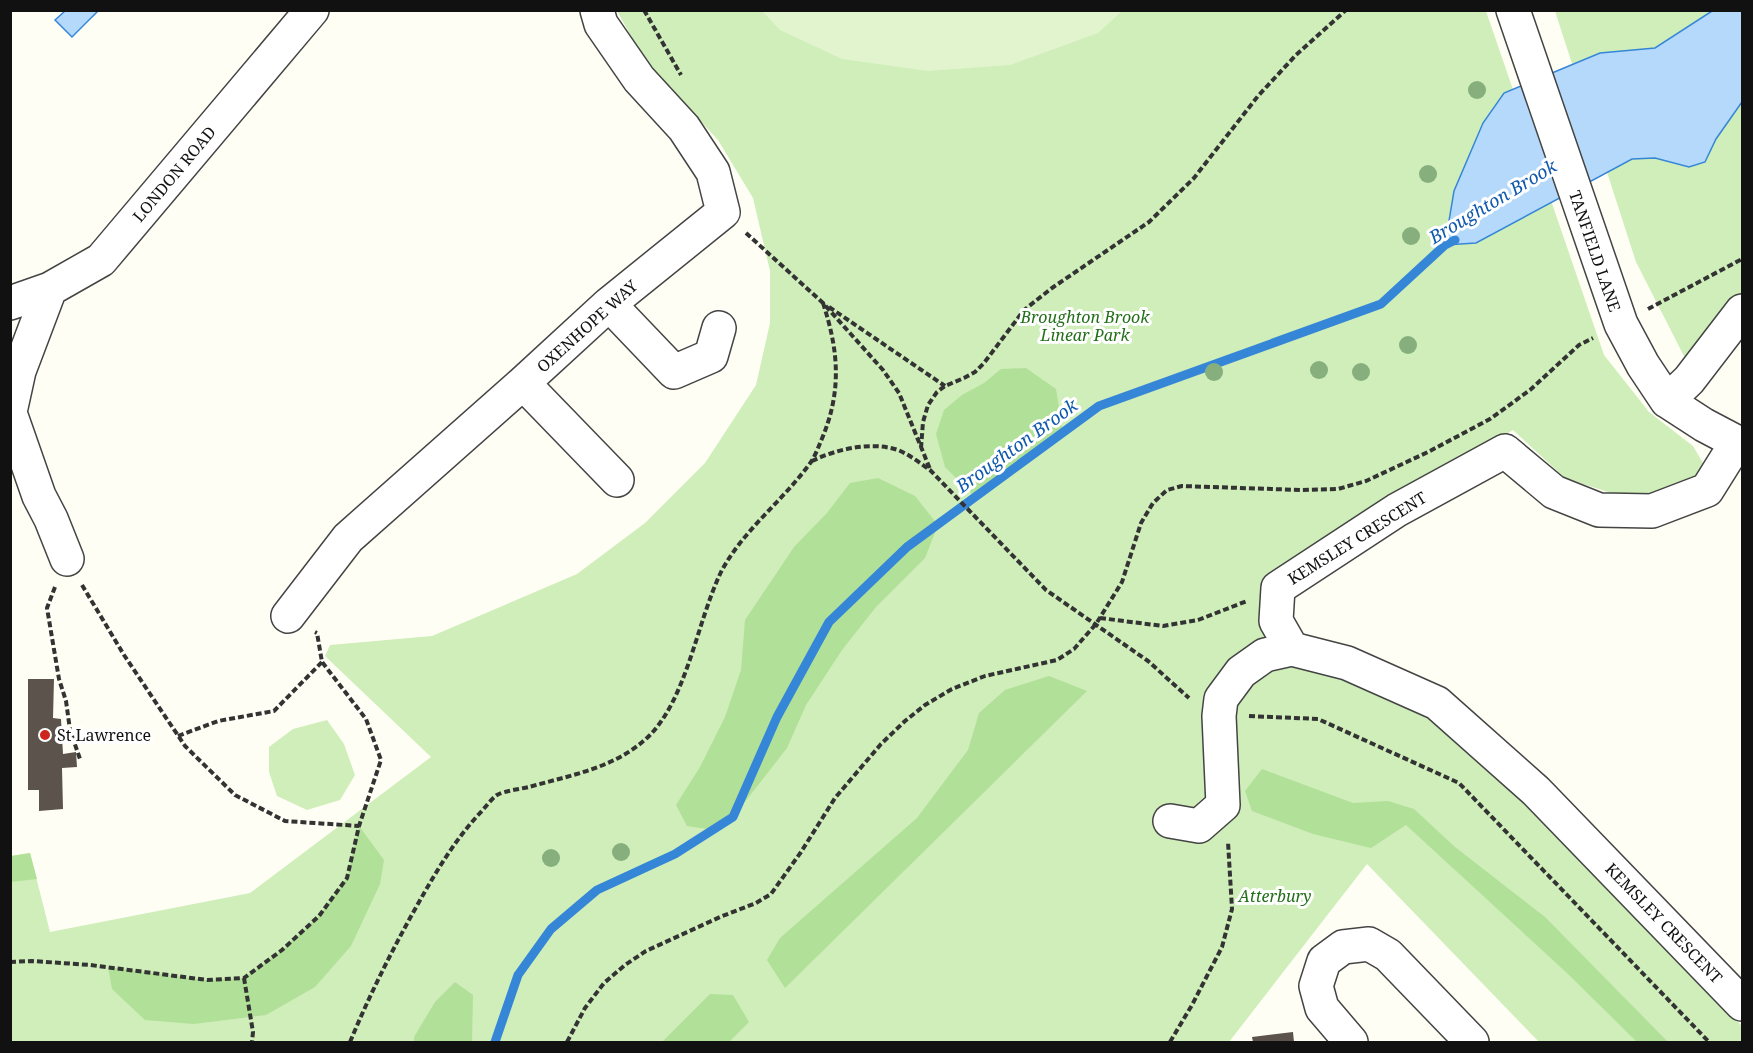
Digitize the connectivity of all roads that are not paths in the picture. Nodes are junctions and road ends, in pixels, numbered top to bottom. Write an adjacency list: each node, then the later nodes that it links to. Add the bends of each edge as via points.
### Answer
1 (312, 10): 4 (street, LONDON ROAD, via 101,260)
2 (597, 10): 6 (street, OXENHOPE WAY, via 601,24 639,79 684,128 713,171 723,212)
3 (1513, 10): 10 (street, TANFIELD LANE, via 1620,324)
4 (50, 289): 5 (street, LONDON ROAD); 11 (street, via 19,371)
5 (10, 303)
6 (609, 304): 8 (street, via 674,372 711,356); 9 (street, OXENHOPE WAY)
7 (1743, 311): 10 (street, via 1689,380)
8 (719, 328)
9 (523, 383): 13 (street); 15 (street, OXENHOPE WAY, via 348,538)
10 (1667, 401): 12 (street, TANFIELD LANE)
11 (10, 412): 14 (street, via 39,496)
12 (1740, 444): 16 (street, KEMSLEY CRESCENT, via 1707,490 1652,511 1590,507 1554,492 1505,451 1397,510 1278,588 1276,621)
13 (617, 480)
14 (67, 559)
15 (288, 616)
16 (1292, 649): 17 (street, via 1265,656 1240,672 1221,699 1223,805 1199,826); 18 (street, KEMSLEY CRESCENT, via 1347,663 1437,703 1536,791)
17 (1170, 822)
18 (1742, 1001)
19 (1351, 1042): 20 (street, via 1322,1008 1316,986 1324,961 1343,946 1369,945 1388,955)
20 (1472, 1042)

